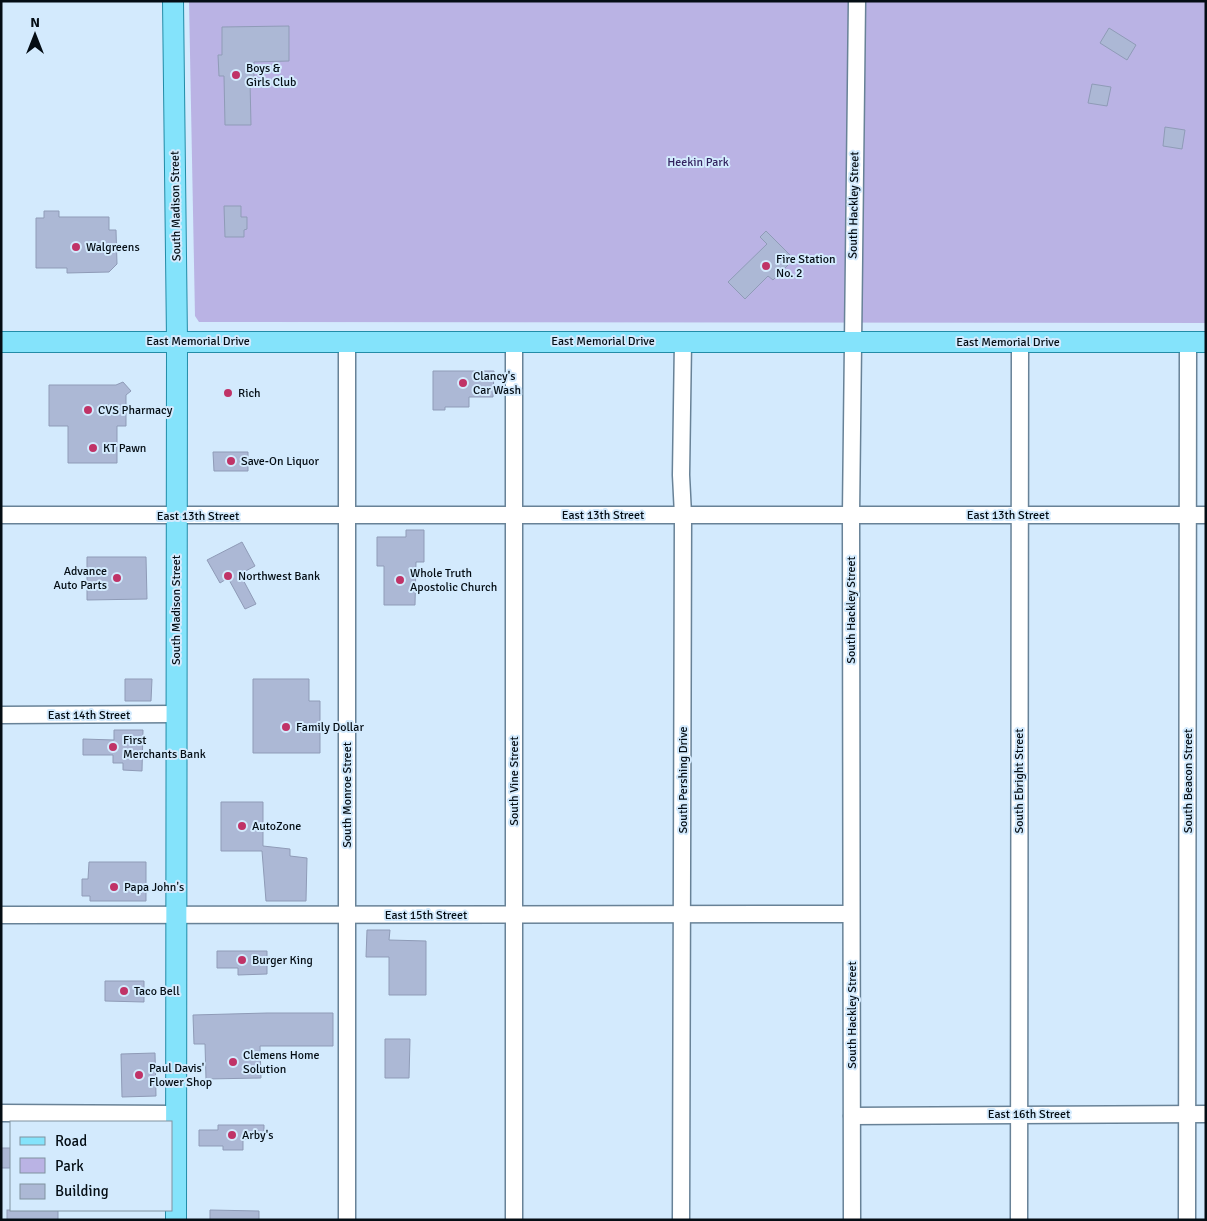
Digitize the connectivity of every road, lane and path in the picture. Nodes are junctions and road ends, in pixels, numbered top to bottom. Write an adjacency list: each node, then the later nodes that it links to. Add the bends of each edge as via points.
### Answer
1 (173, 1): 3 (main road, South Madison Street)
2 (857, 1): 7 (street, South Hackley Street)
3 (178, 340): 4 (main road, East Memorial Drive); 8 (main road, East Memorial Drive); 18 (main road, South Madison Street)
4 (347, 341): 5 (main road, East Memorial Drive); 19 (street, South Monroe Street)
5 (514, 341): 6 (main road, East Memorial Drive); 12 (street, South Vine Street)
6 (683, 341): 7 (main road, East Memorial Drive); 13 (street, South Pershing Drive)
7 (852, 341): 9 (main road, East Memorial Drive); 14 (street, South Hackley Street)
8 (1, 342)
9 (1020, 342): 10 (main road, East Memorial Drive); 15 (street, South Ebright Street)
10 (1197, 342): 16 (street, South Beacon Street)
11 (1, 515): 18 (street, East 13th Street)
12 (514, 515): 13 (street, East 13th Street); 19 (street, East 13th Street); 27 (street, South Vine Street)
13 (683, 515): 14 (street, East 13th Street); 22 (street, South Pershing Drive)
14 (851, 515): 15 (street, East 13th Street); 23 (street, South Hackley Street)
15 (1020, 515): 16 (street, East 13th Street); 30 (street, South Ebright Street)
16 (1189, 515): 17 (street, East 13th Street); 31 (street, South Beacon Street)
17 (1206, 515)
18 (176, 516): 19 (street, East 13th Street); 20 (main road, South Madison Street)
19 (347, 516): 26 (street, South Monroe Street)
20 (176, 714): 21 (street, East 14th Street); 25 (main road, South Madison Street)
21 (1, 715)
22 (683, 914): 23 (street, East 15th Street); 27 (street, East 15th Street); 37 (street, South Pershing Drive)
23 (851, 914): 33 (street, South Hackley Street)
24 (1, 915): 25 (street, East 15th Street)
25 (176, 915): 26 (street, East 15th Street); 29 (main road, South Madison Street)
26 (347, 915): 27 (street, East 15th Street); 35 (street, South Monroe Street)
27 (514, 915): 36 (street, South Vine Street)
28 (1, 1114): 29 (street)
29 (176, 1114): 34 (main road, South Madison Street)
30 (1019, 1114): 31 (street, East 16th Street); 33 (street, East 16th Street); 39 (street, South Ebright Street)
31 (1188, 1114): 32 (street, East 16th Street); 40 (street, South Beacon Street)
32 (1206, 1114)
33 (852, 1116): 38 (street, South Hackley Street)
34 (176, 1220)
35 (347, 1220)
36 (514, 1220)
37 (682, 1220)
38 (852, 1220)
39 (1020, 1220)
40 (1187, 1220)

